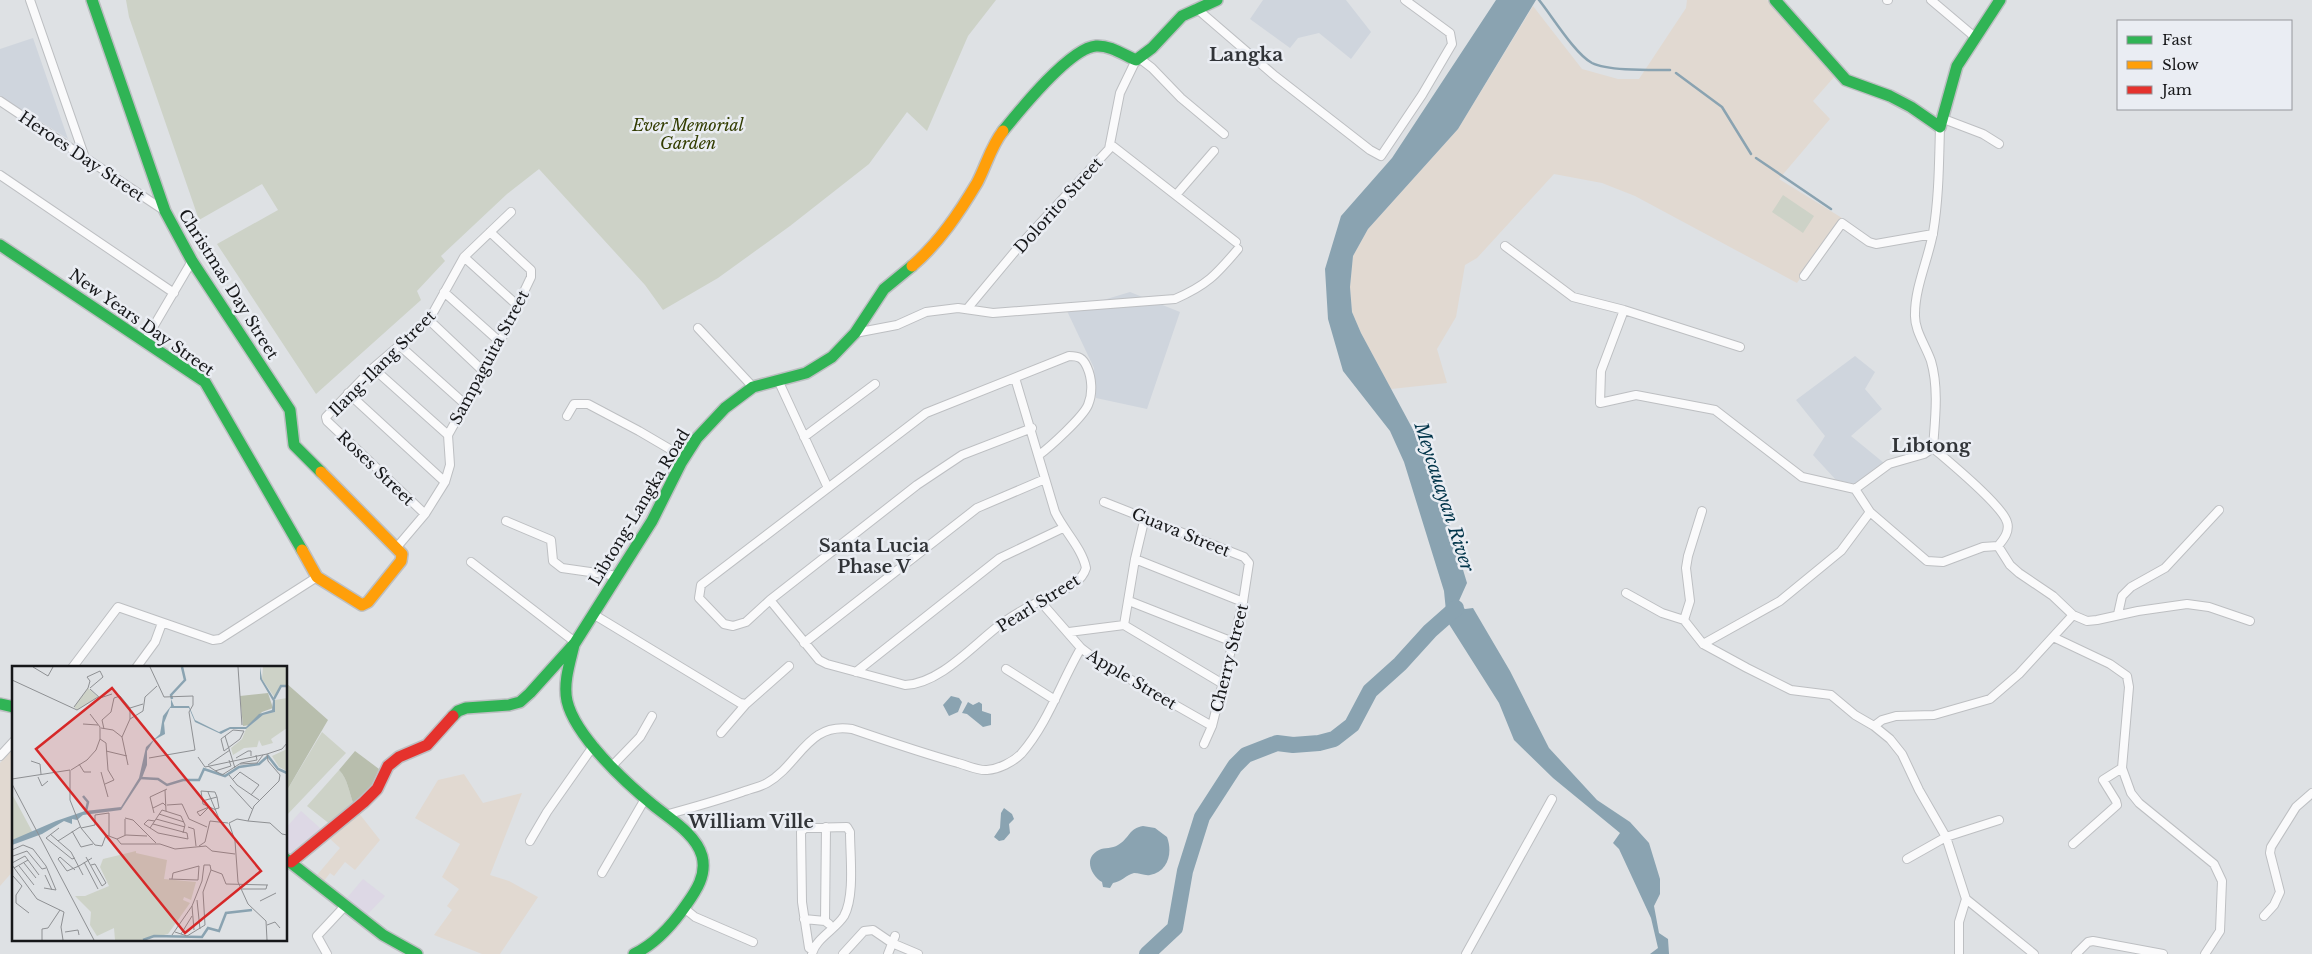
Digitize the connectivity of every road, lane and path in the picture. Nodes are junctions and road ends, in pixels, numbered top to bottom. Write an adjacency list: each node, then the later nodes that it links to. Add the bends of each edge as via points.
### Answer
1 (30, 0): 17 (street)
2 (92, 0): 20 (main road, Christmas Day Street)
3 (1217, 0): 8 (main road)
4 (1405, 0): 8 (street, via 1450,34 1452,44 1381,156 1275,76)
5 (1775, 0): 12 (main road, via 1846,80 1890,96)
6 (1931, 0): 9 (street)
7 (2000, 0): 9 (main road)
8 (1196, 8): 10 (main road, via 1182,16)
9 (1976, 38): 12 (main road, via 1957,66)
10 (1137, 59): 13 (street, via 1152,68 1181,98); 14 (street, Dolorito Street, via 1120,93); 36 (main road, Libtong-Langka Road, via 1106,46 1086,48 1071,58 997,138 976,182 940,238 884,289)
11 (0, 101): 17 (street, Heroes Day Street)
12 (1941, 122): 15 (street, via 1983,134); 23 (street)
13 (1224, 134)
14 (1110, 144): 19 (street); 32 (street, Dolorito Street, via 1096,164 1047,215)
15 (1999, 144)
16 (1214, 151): 19 (street)
17 (85, 158): 20 (street, Heroes Day Street)
18 (0, 175): 29 (street)
19 (1176, 195): 32 (street, via 1237,245 1215,276 1199,288 1175,299 993,313)
20 (164, 211): 27 (main road, Christmas Day Street)
21 (511, 212): 22 (street, Ilang-Ilang Street)
22 (490, 232): 26 (street, Ilang-Ilang Street); 31 (street, Sampaguita Street, via 531,270 531,277)
23 (1933, 234): 28 (street, via 1876,244 1842,224); 54 (street, via 1914,317 1933,374)
24 (0, 245): 37 (main road, New Years Day Street)
25 (1505, 246): 33 (street, via 1573,297)
26 (464, 257): 30 (street, Ilang-Ilang Street); 31 (street)
27 (192, 261): 29 (street); 70 (main road, Christmas Day Street, via 290,410 294,444)
28 (1804, 276)
29 (174, 292): 37 (street)
30 (444, 292): 34 (street, Ilang-Ilang Street); 38 (street)
31 (517, 305): 38 (street, Sampaguita Street)
32 (967, 309): 36 (street, via 926,312 897,324)
33 (1624, 310): 40 (street); 60 (street, via 1601,371 1600,403 1636,395 1715,410 1802,477)
34 (429, 320): 39 (street, Ilang-Ilang Street); 42 (street)
35 (698, 328): 46 (street)
36 (855, 333): 44 (main road, Libtong-Langka Road, via 820,366)
37 (145, 341): 75 (main road, New Years Day Street, via 209,388)
38 (500, 342): 42 (street, Sampaguita Street)
39 (399, 345): 41 (street, Ilang-Ilang Street); 48 (street)
40 (1740, 348)
41 (373, 368): 47 (street, Ilang-Ilang Street); 52 (street)
42 (483, 371): 48 (street, Sampaguita Street)
43 (1015, 378): 51 (street, Pearl Street); 55 (street, via 1069,356 1084,360 1090,375 1088,406 1052,446); 59 (street, via 926,413)
44 (778, 380): 46 (main road, Libtong-Langka Road); 53 (street)
45 (875, 384): 53 (street)
46 (754, 387): 56 (main road, Libtong-Langka Road, via 725,408 697,438)
47 (348, 393): 50 (street, Ilang-Ilang Street, via 327,413); 58 (street)
48 (466, 405): 52 (street, Sampaguita Street)
49 (567, 416): 56 (street, via 574,404 588,404)
50 (327, 421): 65 (street, Roses Street)
51 (1032, 428): 55 (street, Pearl Street); 77 (street, via 962,455 917,485)
52 (448, 435): 58 (street, Sampaguita Street, via 450,465)
53 (804, 437): 59 (street)
54 (1933, 448): 60 (street, via 1924,454 1889,464); 69 (street, via 1980,489 2007,521 2007,532)
55 (1039, 455): 57 (street, Pearl Street)
56 (685, 458): 74 (main road, Libtong-Langka Road)
57 (1045, 479): 68 (street, Pearl Street); 92 (street, via 977,508)
58 (445, 482): 65 (street, Sampaguita Street)
59 (828, 488): 77 (street, via 701,585 699,591 699,598 724,624 733,626 746,622)
60 (1854, 488): 64 (street)
61 (1104, 502): 66 (street, Guava Street)
62 (2220, 510): 82 (street, via 2165,568 2126,592)
63 (1702, 511): 84 (street, via 1686,568 1690,601)
64 (1870, 512): 69 (street, via 1927,560 1944,562); 93 (street, via 1841,552 1780,601)
65 (424, 514): 70 (street, Sampaguita Street)
66 (1145, 517): 71 (street); 73 (street, Guava Street, via 1244,557)
67 (506, 521): 74 (street, via 551,540 553,561 562,568)
68 (1062, 528): 78 (street, Pearl Street, via 1084,558 1086,568 1078,582); 99 (street, via 1000,558)
69 (1998, 546): 83 (street, via 2010,565)
70 (397, 547): 75 (main road, via 402,554 401,561 368,602 362,605)
71 (1135, 559): 79 (street); 80 (street)
72 (471, 562): 91 (street)
73 (1248, 571): 80 (street, Cherry Street)
74 (618, 576): 81 (main road, Libtong-Langka Road)
75 (317, 577): 86 (street, via 220,639 213,640)
76 (1626, 593): 84 (street, via 1662,613)
77 (770, 600): 92 (street, Pearl Street)
78 (1040, 601): 88 (street, Apple Street); 99 (street, Pearl Street, via 1002,624 923,683 905,685)
79 (1130, 602): 87 (street); 90 (street)
80 (1243, 602): 90 (street, Cherry Street)
81 (594, 614): 91 (main road, Libtong-Langka Road); 102 (street)
82 (2118, 614): 83 (street, via 2087,621); 85 (street, via 2187,604 2209,606)
83 (2073, 615): 89 (street)
84 (1684, 620): 93 (street)
85 (2250, 622)
86 (162, 623): 95 (street, via 118,607); 96 (street, via 155,642)
87 (1124, 625): 88 (street); 100 (street)
88 (1069, 632): 94 (street, Apple Street)
89 (2054, 637): 105 (street, via 1990,700 1934,714 1896,716); 112 (street, via 2110,664 2127,676 2129,687)
90 (1233, 642): 100 (street, Cherry Street)
91 (575, 643): 109 (main road, via 568,672 567,699 570,712); 123 (main road, via 520,702 458,711 427,745 399,756 388,766 377,789 364,802)
92 (804, 643): 99 (street, Pearl Street, via 819,660)
93 (1703, 644): 105 (street, via 1791,690 1831,695)
94 (1081, 648): 101 (street); 104 (street, Apple Street, via 1118,674)
95 (74, 666)
96 (137, 666)
97 (789, 666): 102 (street)
98 (1006, 669): 101 (street)
99 (856, 672)
100 (1223, 684): 104 (street, Cherry Street)
101 (1055, 700): 116 (street, via 1020,755 1001,767 985,770 838,727 827,729 814,738 767,783)
102 (746, 704): 106 (street)
103 (652, 716): 111 (street, via 640,737)
104 (1212, 726): 108 (street, Cherry Street)
105 (1874, 726): 119 (street, via 1902,754)
106 (721, 733)
107 (12, 742): 110 (street)
108 (1204, 744)
109 (594, 745): 111 (main road); 120 (street)
110 (0, 756)
111 (612, 766): 114 (main road)
112 (2122, 768): 121 (street, via 2104,780 2117,805); 146 (street, via 2131,793 2139,803 2214,864 2222,881 2220,931)
113 (2312, 793): 128 (street, via 2296,807 2271,847 2280,892)
114 (645, 799): 116 (main road); 124 (street)
115 (1552, 800): 141 (street)
116 (665, 815): 127 (main road, via 695,840 702,855 702,875 696,892)
117 (1999, 820): 119 (street)
118 (826, 827): 129 (street, via 805,828 801,832); 130 (street); 131 (street, via 847,827 850,832 850,903)
119 (1946, 837): 122 (street); 125 (street)
120 (530, 842)
121 (2073, 844)
122 (1907, 859)
123 (288, 860): 126 (main road)
124 (602, 873)
125 (1966, 899): 142 (street, via 1959,922); 143 (street)
126 (345, 906): 135 (street, via 317,936); 136 (main road, via 394,943)
127 (684, 908): 133 (street, via 695,917); 137 (main road)
128 (2264, 916)
129 (804, 919): 130 (street); 134 (street)
130 (825, 921): 131 (street)
131 (835, 928): 134 (street)
132 (894, 940): 138 (street, via 874,930 864,931); 139 (street); 140 (street)
133 (753, 942)
134 (812, 952)
135 (327, 954)
136 (417, 954)
137 (637, 954)
138 (843, 954)
139 (888, 954)
140 (918, 954)
141 (1466, 954)
142 (1959, 954)
143 (2034, 954)
144 (2076, 954): 145 (street, via 2093,941)
145 (2163, 954)
146 (2205, 954)

